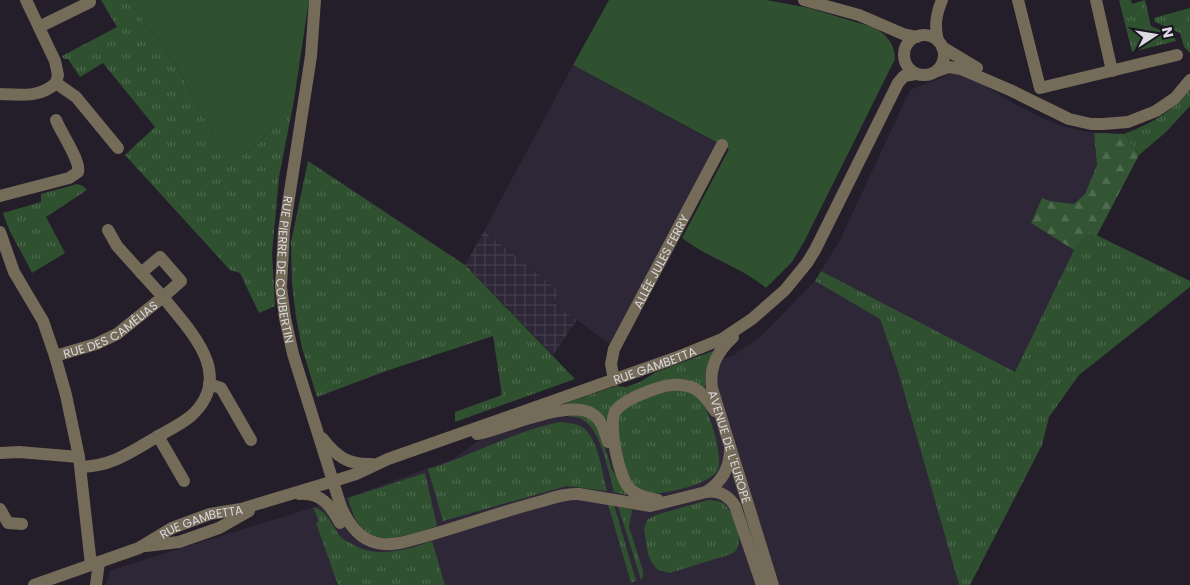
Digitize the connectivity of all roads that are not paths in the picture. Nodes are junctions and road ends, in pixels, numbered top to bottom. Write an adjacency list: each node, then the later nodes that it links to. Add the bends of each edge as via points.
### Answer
1 (26, 0): 9 (street)
2 (316, 0): 13 (street, RUE PIERRE DE COUBERTIN)
3 (323, 0): 13 (street, RUE PIERRE DE COUBERTIN)
4 (804, 0): 10 (street, via 859,15 903,34)
5 (941, 0): 10 (street); 11 (street, via 935,25)
6 (1018, 0): 15 (street, via 1040,88)
7 (1096, 0): 15 (street)
8 (90, 2): 9 (street)
9 (39, 27): 18 (street, via 55,61)
10 (918, 36): 11 (street, via 929,36); 16 (street, via 909,42 904,53 907,65)
11 (940, 44): 14 (street, via 944,58); 19 (street)
12 (1177, 55): 15 (street)
13 (311, 56): 34 (street, RUE PIERRE DE COUBERTIN, via 281,269 288,336)
14 (937, 70): 16 (street, via 928,75); 19 (street, via 961,69)
15 (1112, 71)
16 (916, 74): 29 (street, RUE GAMBETTA, via 904,76 898,83 807,263 785,290)
17 (1190, 80): 19 (street, via 1175,98 1156,111 1128,122 1103,124 1069,119)
18 (56, 83): 20 (street, via 35,94); 23 (street, via 76,97)
19 (1010, 90)
20 (0, 94)
21 (56, 120): 24 (street, via 78,161 78,172 70,178)
22 (722, 145): 31 (street, ALLÉE JULES FERRY, via 614,349 611,364)
23 (118, 148)
24 (0, 196)
25 (108, 230): 27 (street, RUE DES CAMÉLIAS, via 117,246)
26 (1, 238): 30 (street, RUE DES CAMÉLIAS, via 14,272 43,321)
27 (141, 273): 28 (street, RUE DES CAMÉLIAS); 28 (street, RUE DES CAMÉLIAS, via 160,257 182,281)
28 (163, 298): 30 (street, RUE DES CAMÉLIAS, via 117,334); 32 (street, RUE DES CAMÉLIAS, via 200,345 209,367)
29 (752, 319): 31 (street, RUE GAMBETTA, via 713,344); 33 (street, AVENUE DE L'EUROPE, via 724,346 714,361 710,378)
30 (55, 356): 40 (street, RUE DES CAMÉLIAS)
31 (614, 380): 37 (street, RUE GAMBETTA)
32 (209, 384): 35 (street, via 191,416); 36 (street, via 221,388)
33 (720, 416): 38 (street, AVENUE DE L'EUROPE); 44 (street, via 699,392 680,384 622,404 614,413 612,432)
34 (314, 423): 41 (street, RUE PIERRE DE COUBERTIN, via 340,457 356,464); 43 (street, RUE PIERRE DE COUBERTIN)
35 (158, 436): 40 (street, via 106,464); 42 (street)
36 (251, 440)
37 (440, 440): 41 (street, RUE GAMBETTA); 44 (street, via 495,431 566,409 584,410 600,422 616,466)
38 (730, 448): 45 (street, via 722,477); 55 (street, AVENUE DE L'EUROPE)
39 (0, 453): 40 (street, via 19,452)
40 (80, 462): 51 (street, RUE DES CAMÉLIAS)
41 (376, 464): 43 (street, RUE GAMBETTA)
42 (184, 481)
43 (334, 481): 46 (street, RUE GAMBETTA); 50 (street, RUE PIERRE DE COUBERTIN, via 345,517 355,530)
44 (628, 486): 47 (street, via 639,495)
45 (706, 492): 47 (street); 54 (street, AVENUE DE L'EUROPE, via 724,495 735,506)
46 (289, 494): 50 (street, via 319,497 331,506 346,532); 51 (street, RUE GAMBETTA, via 268,501 210,531 179,542 139,548)
47 (668, 502): 50 (street, via 647,505 569,494 404,542 386,544)
48 (0, 509): 49 (street, via 8,523)
49 (22, 524)
50 (370, 540)
51 (95, 563): 52 (street, RUE GAMBETTA); 53 (street, RUE DES CAMÉLIAS)
52 (34, 585)
53 (96, 585)
54 (762, 585)
55 (773, 585)

